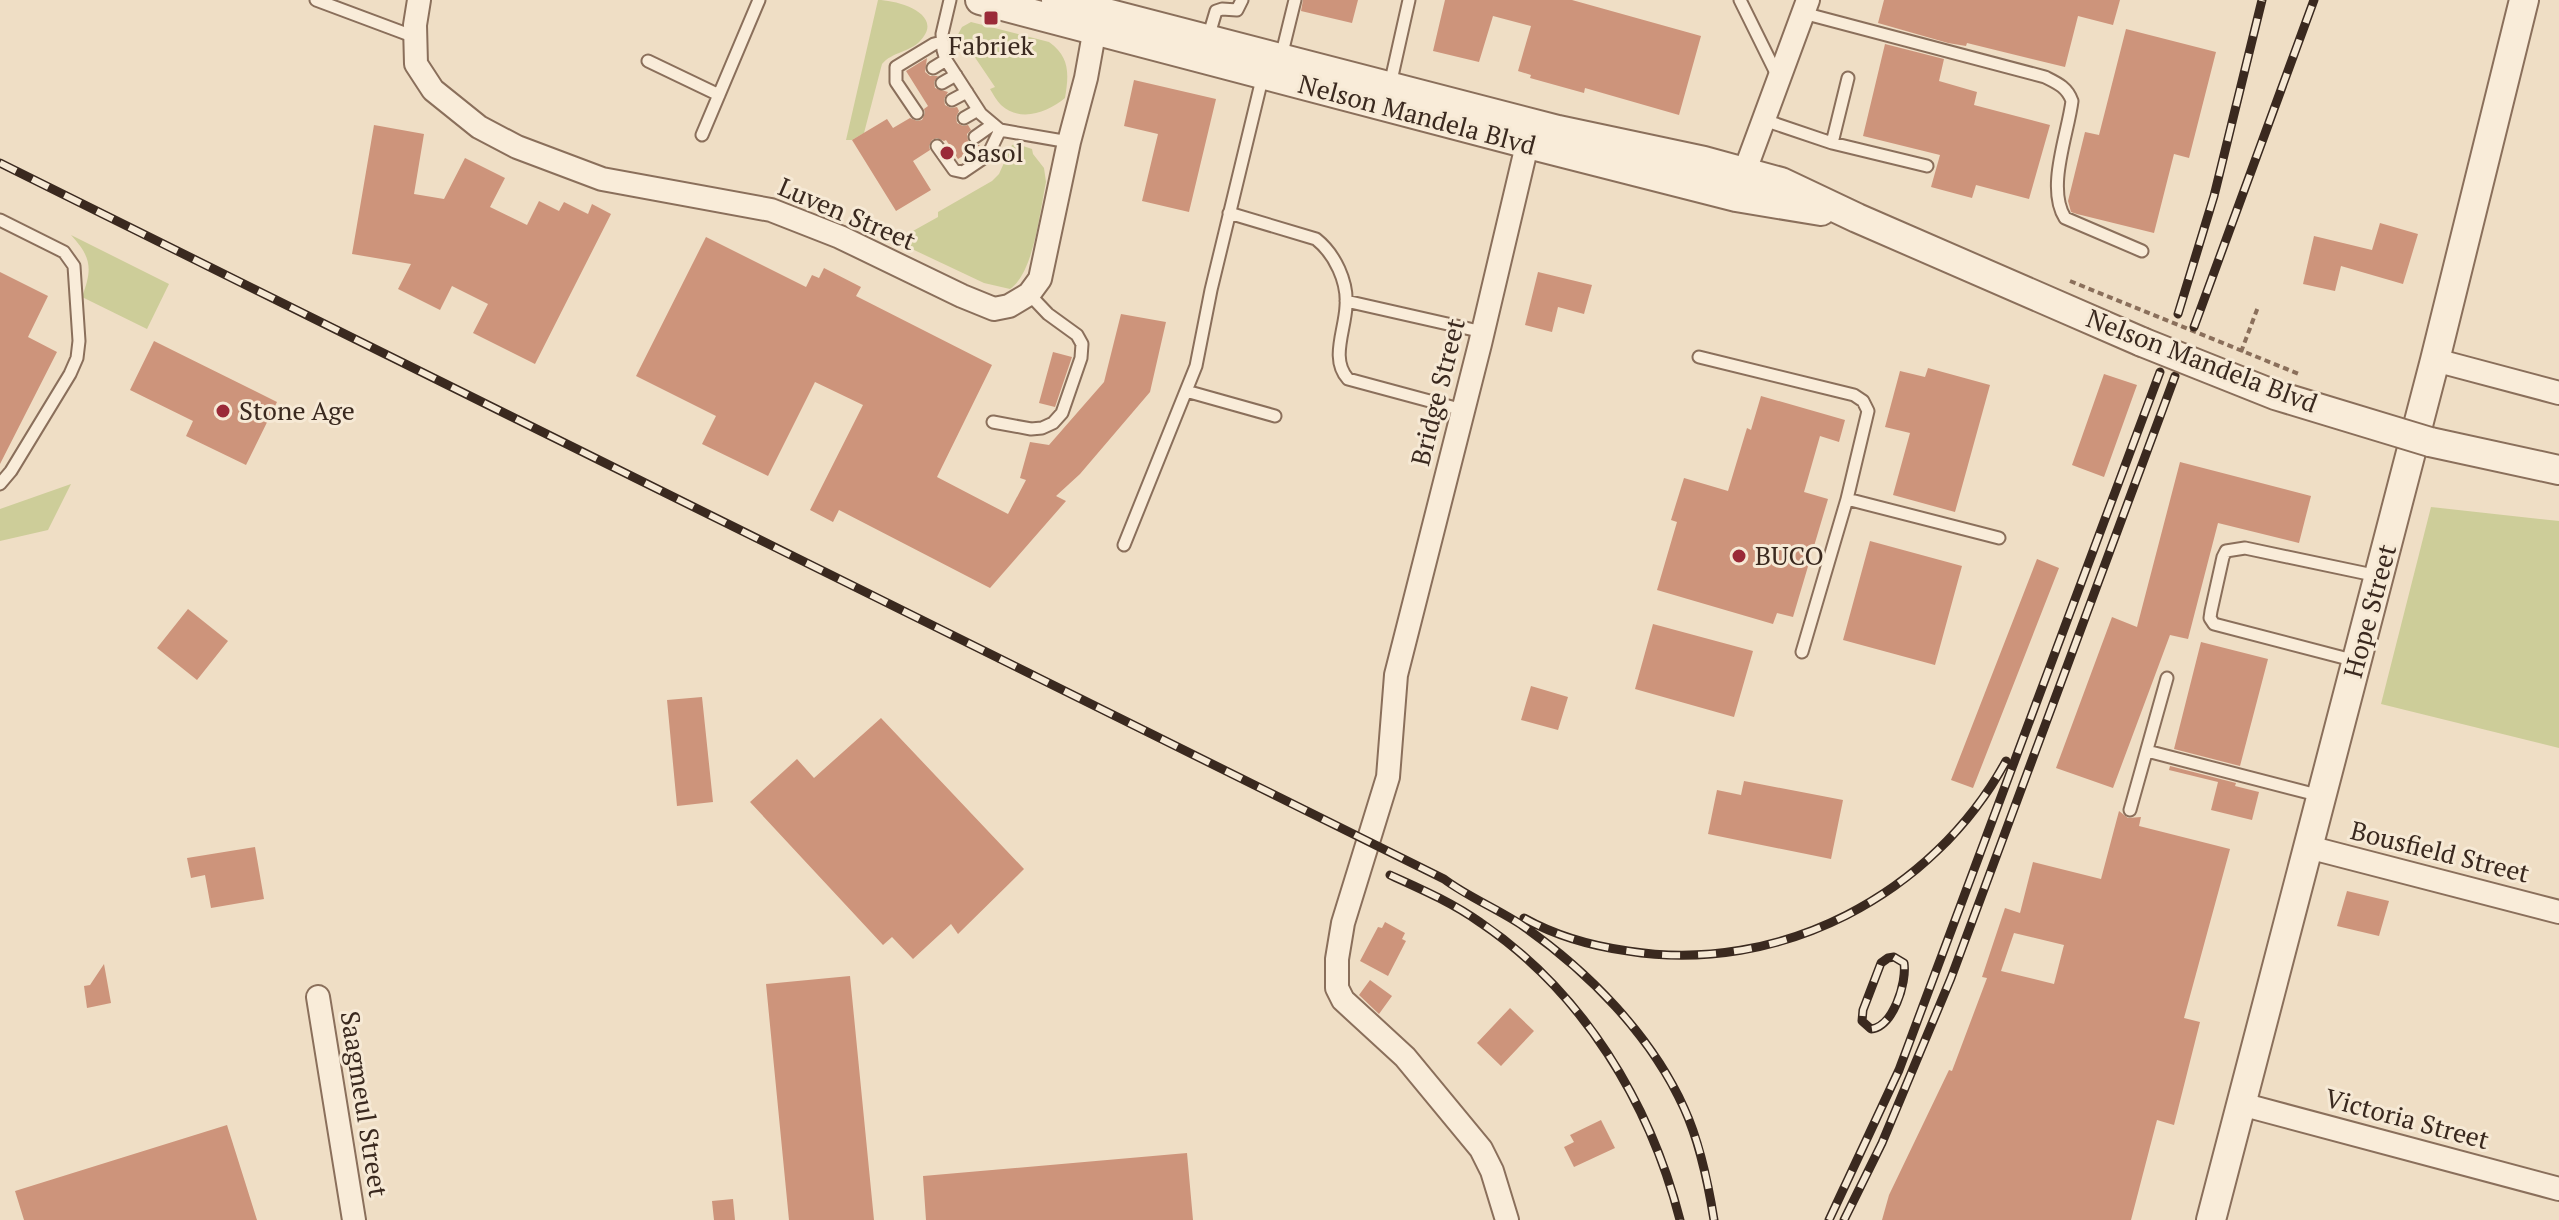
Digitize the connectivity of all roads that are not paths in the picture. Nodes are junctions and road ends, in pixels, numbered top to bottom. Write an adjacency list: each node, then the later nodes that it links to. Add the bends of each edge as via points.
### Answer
1 (316, 0): 14 (lane)
2 (419, 0): 14 (street, Luven Street)
3 (759, 0): 29 (lane)
4 (950, 0): 16 (lane)
5 (980, 0): 13 (street, Nelson Mandela Blvd)
6 (1056, 0): 13 (street, Nelson Mandela Blvd)
7 (1242, 0): 15 (lane, via 1237,10 1216,11)
8 (1294, 0): 19 (lane)
9 (1409, 0): 26 (lane)
10 (1740, 0): 24 (lane)
11 (2524, 0): 51 (street, Hope Street)
12 (1806, 6): 24 (street); 46 (lane, via 2060,84 2072,101 2060,165 2059,209 2065,218)
13 (1098, 14): 15 (street, Nelson Mandela Blvd); 19 (street, Nelson Mandela Blvd); 39 (street)
14 (415, 37): 47 (street, Luven Street, via 416,64 433,90 479,127 517,147 602,179 771,210 994,309)
15 (1208, 38): 19 (street, Nelson Mandela Blvd)
16 (942, 42): 17 (lane); 27 (lane, via 896,67)
17 (946, 60): 20 (lane); 21 (lane)
18 (648, 61): 29 (lane)
19 (1272, 66): 26 (street, Nelson Mandela Blvd); 36 (street, Nelson Mandela Blvd); 44 (lane)
20 (933, 68)
21 (956, 75): 25 (lane); 28 (lane)
22 (1848, 78): 40 (lane)
23 (912, 80): 27 (lane)
24 (1779, 80): 34 (street)
25 (942, 83)
26 (1390, 86): 36 (street, Nelson Mandela Blvd)
27 (900, 87): 30 (lane, via 913,108)
28 (967, 92): 31 (lane); 32 (lane)
29 (719, 95): 37 (lane)
30 (921, 96)
31 (952, 100)
32 (978, 110): 33 (lane); 35 (lane)
33 (964, 118)
34 (1764, 120): 40 (lane); 43 (street)
35 (996, 128): 38 (lane); 39 (lane); 41 (lane, via 988,155 963,172 954,170)
36 (1530, 134): 43 (street, Nelson Mandela Blvd); 49 (street, Bridge Street)
37 (702, 135)
38 (975, 137)
39 (1069, 142): 47 (street, via 1040,279)
40 (1832, 143): 42 (lane)
41 (944, 150)
42 (1927, 166)
43 (1740, 184): 57 (street, Nelson Mandela Blvd, bridge, via 1866,222 2275,395 2430,442)
44 (1229, 213): 48 (lane, via 1316,239 1338,268); 52 (lane)
45 (0, 220): 58 (lane, via 64,252 74,266 79,341 70,374)
46 (2142, 251)
47 (1029, 294): 56 (lane, via 1077,335 1081,358 1062,413 1053,423 1031,429)
48 (1346, 301): 49 (lane); 54 (lane, via 1338,359 1348,379)
49 (1483, 332): 54 (street, Bridge Street)
50 (1699, 357): 59 (lane, via 1863,401 1868,411)
51 (2435, 360): 53 (street); 62 (street, Hope Street)
52 (1186, 391): 55 (lane); 61 (lane)
53 (2559, 393)
54 (1463, 410): 75 (street, Bridge Street, via 1396,675 1388,777 1343,923 1336,972 1337,988 1350,1008 1405,1057 1481,1149)
55 (1275, 416)
56 (993, 422)
57 (2559, 470)
58 (0, 484)
59 (1847, 499): 60 (lane); 63 (lane)
60 (1999, 538)
61 (1124, 545)
62 (2379, 577): 64 (street, Hope Street); 64 (lane, via 2245,548 2226,551 2223,557 2210,618 2214,624)
63 (1802, 652)
64 (2357, 661): 67 (street, Hope Street)
65 (2167, 678): 66 (lane)
66 (2147, 751): 67 (lane); 68 (lane)
67 (2321, 797): 69 (street, Hope Street)
68 (2130, 810)
69 (2308, 847): 70 (street, Bousfield Street); 72 (street, Hope Street)
70 (2559, 912)
71 (318, 997): 74 (street, Saagmeul Street)
72 (2241, 1104): 73 (street, Victoria Street); 76 (street, Hope Street)
73 (2559, 1189)
74 (354, 1220)
75 (1507, 1220)
76 (2211, 1220)

